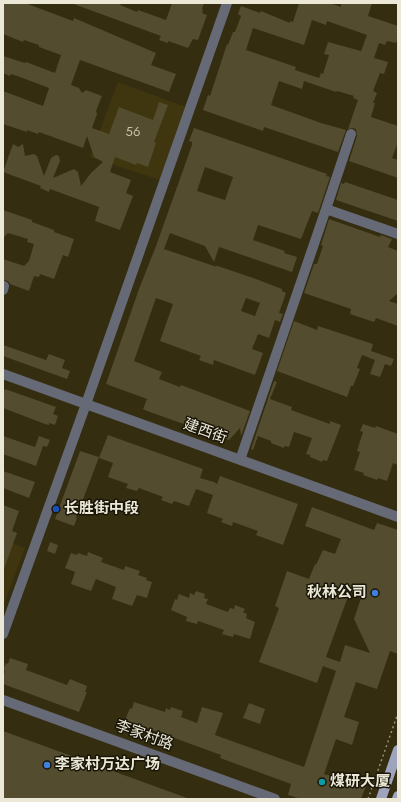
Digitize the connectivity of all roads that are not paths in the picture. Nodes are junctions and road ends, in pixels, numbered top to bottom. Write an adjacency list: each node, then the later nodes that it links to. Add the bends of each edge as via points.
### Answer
1 (227, 3): 6 (street)
2 (351, 134): 3 (street)
3 (326, 209): 4 (street); 7 (street)
4 (398, 234)
5 (3, 374): 6 (street, 建西街)
6 (86, 404): 7 (street, 建西街); 9 (street)
7 (240, 460): 8 (street, 建西街)
8 (398, 517)
9 (3, 634)
10 (3, 700): 13 (street, 李家村路)
11 (398, 750): 14 (main road)
12 (398, 796): 15 (main road)
13 (275, 799)
14 (381, 799)
15 (397, 799)

